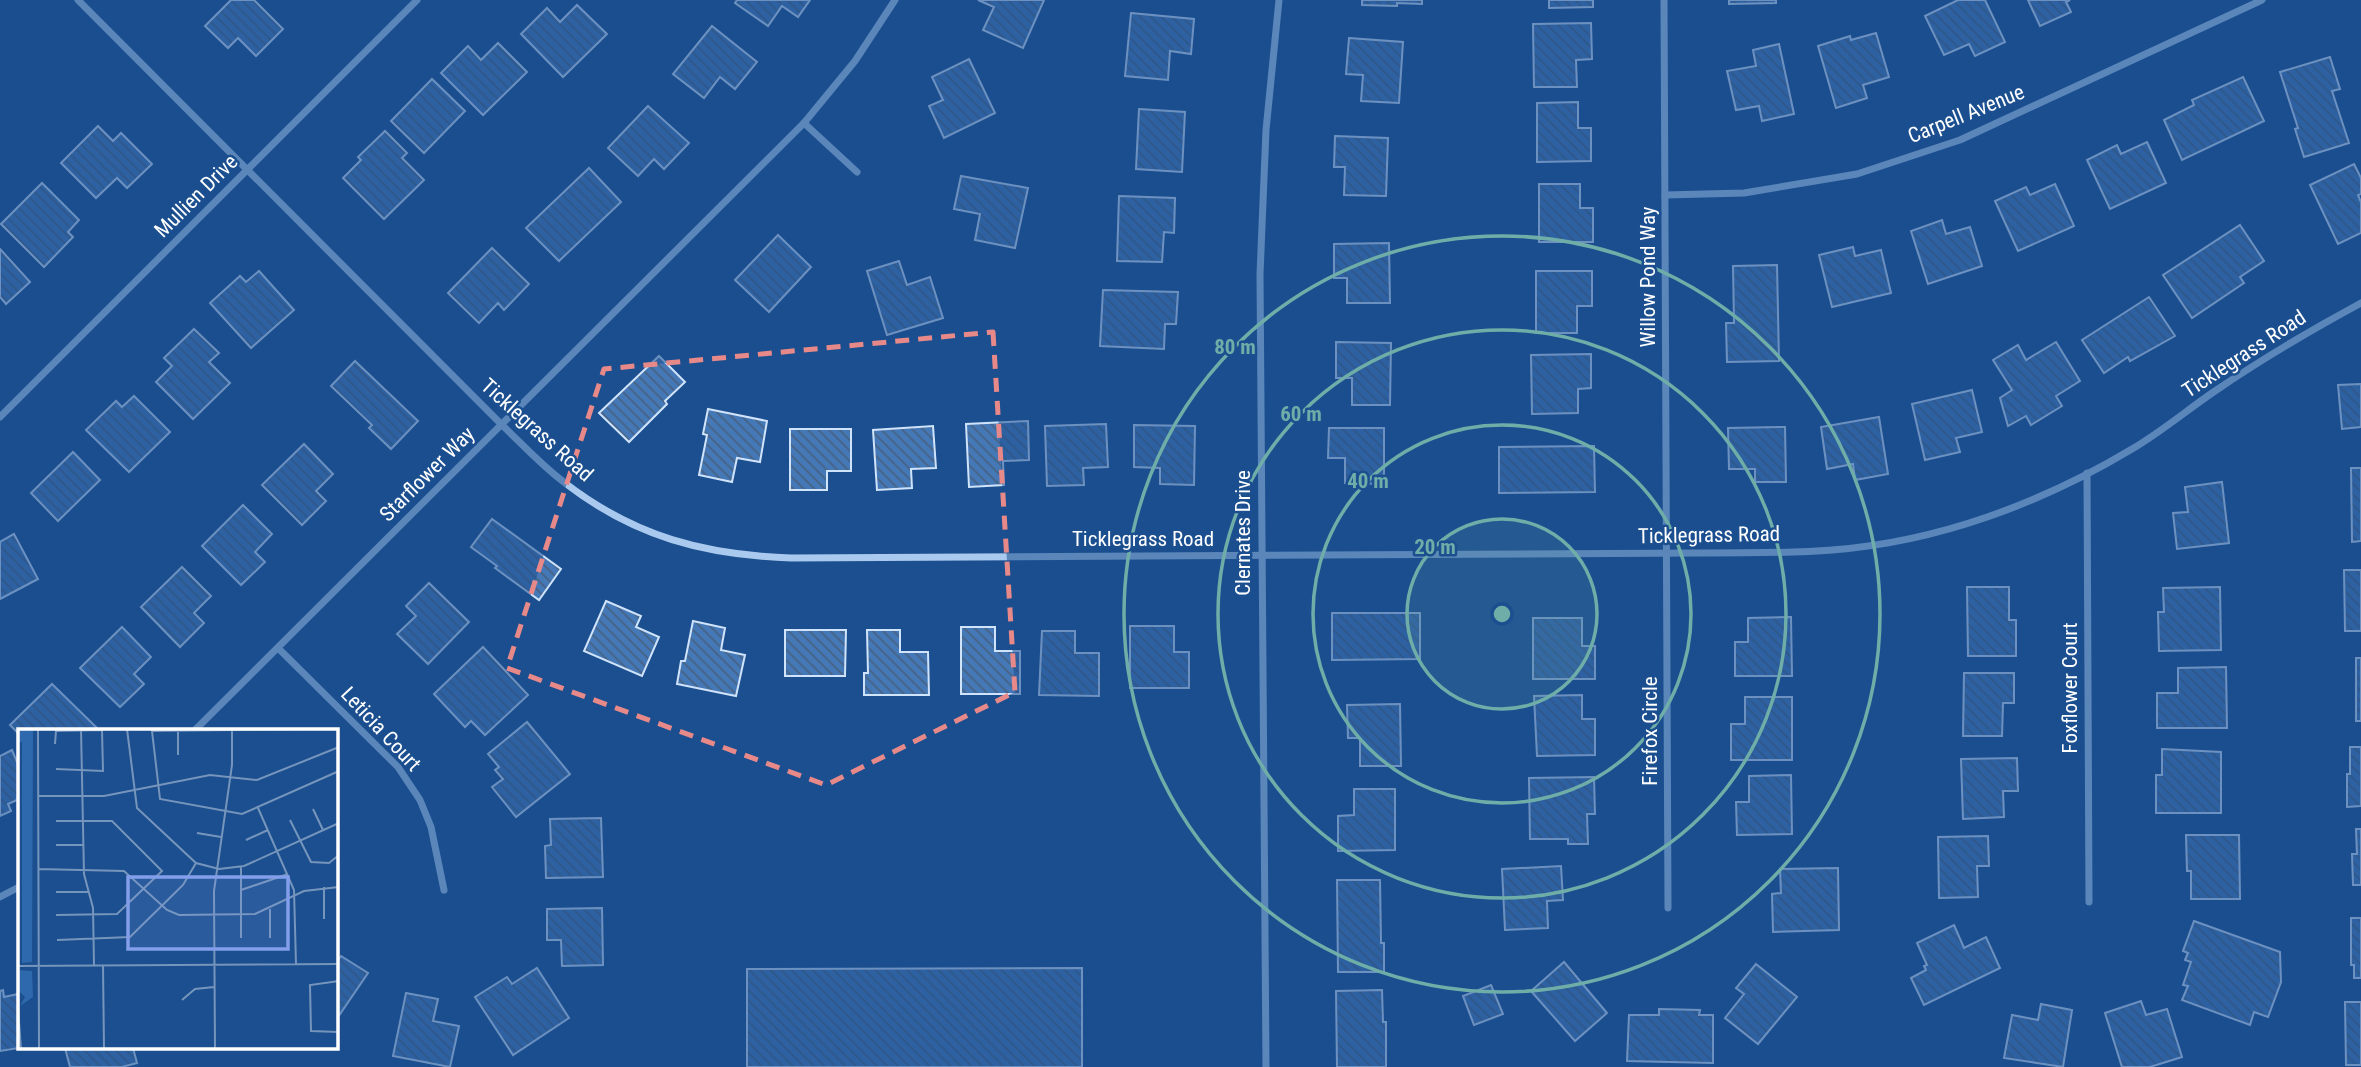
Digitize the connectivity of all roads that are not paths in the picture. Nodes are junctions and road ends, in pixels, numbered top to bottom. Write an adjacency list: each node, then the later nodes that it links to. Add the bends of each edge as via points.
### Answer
1 (78, 0): 8 (street, Ticklegrass Road)
2 (417, 0): 8 (street, Mullien Drive)
3 (895, 0): 7 (street, Starflower Way, via 855,61)
4 (1279, 0): 16 (street, Clernates Drive, via 1262,202)
5 (1664, 0): 10 (street, Willow Pond Way)
6 (2262, 0): 10 (street, Carpell Avenue, via 1960,140 1857,174 1744,193)
7 (804, 123): 9 (street); 13 (street, Starflower Way)
8 (248, 170): 12 (street, Mullien Drive); 13 (street, Ticklegrass Road)
9 (856, 172)
10 (1665, 195): 15 (street, Willow Pond Way)
11 (2361, 303): 14 (street, Ticklegrass Road, via 2266,357 2150,439)
12 (0, 417)
13 (502, 425): 16 (street, Ticklegrass Road, via 564,483 598,506 671,540 711,551 791,558); 17 (street, Starflower Way)
14 (2087, 473): 15 (street, Ticklegrass Road, via 2000,512 1909,539 1831,551); 22 (street, Foxflower Court)
15 (1667, 553): 16 (street, Ticklegrass Road); 23 (street, Firefox Circle)
16 (1261, 555): 24 (street, Clernates Drive)
17 (278, 648): 18 (street, Starflower Way); 20 (street, Leticia Court, via 398,767 431,827)
18 (196, 729)
19 (18, 888): 21 (street)
20 (443, 890)
21 (0, 897)
22 (2089, 902)
23 (1668, 908)
24 (1266, 1067)

